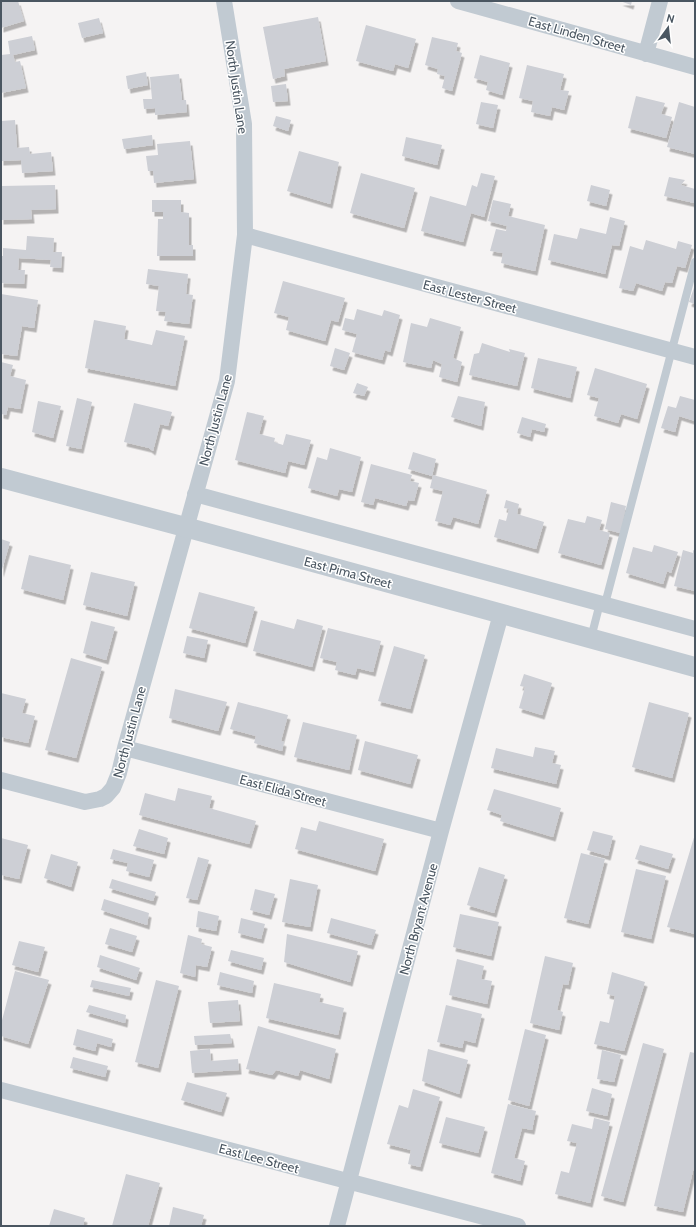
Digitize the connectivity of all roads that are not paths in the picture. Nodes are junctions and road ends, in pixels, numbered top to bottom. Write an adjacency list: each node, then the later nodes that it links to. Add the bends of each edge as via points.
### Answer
1 (224, 1): 6 (street, North Justin Lane, via 244,124)
2 (458, 1): 4 (street, East Linden Street)
3 (660, 1): 4 (street)
4 (646, 54): 5 (street, East Linden Street)
5 (695, 67)
6 (245, 235): 8 (street, East Lester Street); 11 (street, North Justin Lane, via 227,381)
7 (695, 262): 8 (lane)
8 (673, 351): 9 (street, East Lester Street); 13 (lane)
9 (695, 357)
10 (1, 478): 12 (street, East Pima Street)
11 (194, 494): 12 (street, North Justin Lane); 13 (street)
12 (185, 527): 14 (street, East Pima Street); 18 (street, North Justin Lane)
13 (602, 604): 15 (street); 16 (lane)
14 (501, 614): 16 (street, East Pima Street); 20 (street, North Bryant Avenue)
15 (695, 628)
16 (591, 638): 17 (street, East Pima Street)
17 (695, 666)
18 (125, 748): 19 (street, North Justin Lane, via 113,788 100,799 85,802); 20 (street, East Elida Street)
19 (1, 780)
20 (441, 831): 22 (street, North Bryant Avenue)
21 (1, 1090): 22 (street, East Lee Street)
22 (349, 1182): 23 (street, North Bryant Avenue); 24 (street, East Lee Street)
23 (337, 1226)
24 (518, 1226)

